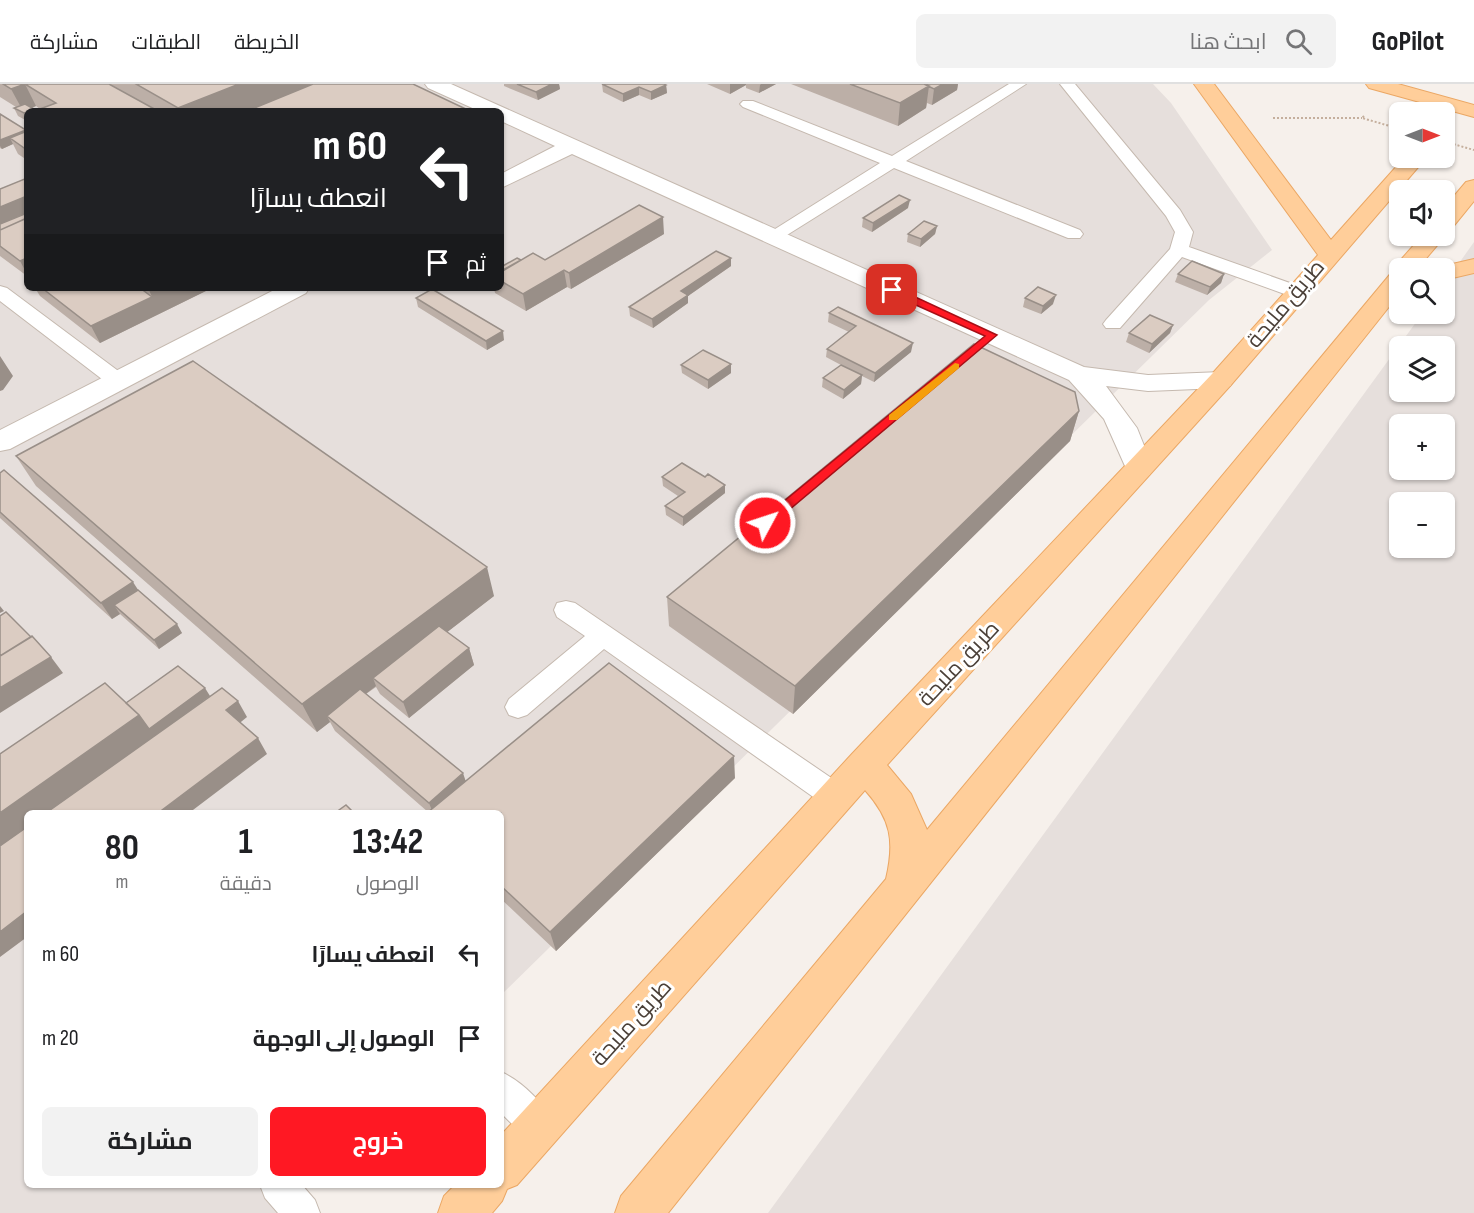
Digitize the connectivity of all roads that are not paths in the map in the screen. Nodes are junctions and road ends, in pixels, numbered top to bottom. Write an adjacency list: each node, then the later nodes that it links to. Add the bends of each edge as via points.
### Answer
1 (435, 84): 8 (street)
2 (1018, 84): 12 (lane)
3 (1067, 84): 20 (lane, via 1180,223 1184,232)
4 (1204, 84): 21 (main road)
5 (1376, 84): 7 (main road)
6 (748, 104): 12 (lane)
7 (1470, 105): 10 (main road)
8 (488, 108)
9 (504, 115): 11 (street)
10 (1455, 117)
11 (572, 146): 14 (street); 18 (street)
12 (893, 162): 17 (lane); 18 (lane)
13 (1406, 168): 21 (main road, طريق مليحة)
14 (504, 180)
15 (1474, 187): 16 (main road)
16 (1455, 210)
17 (1074, 234)
18 (773, 236): 30 (street)
19 (1425, 246): 22 (main road)
20 (1179, 250): 27 (lane); 29 (lane)
21 (1329, 254): 27 (main road, طريق مليحة)
22 (1415, 258)
23 (1474, 266): 24 (main road)
24 (1455, 270)
25 (291, 291): 34 (street)
26 (0, 292): 34 (lane)
27 (1297, 292): 33 (main road, طريق مليحة)
28 (1389, 294): 42 (main road)
29 (1113, 324)
30 (992, 335): 31 (lane); 32 (street)
31 (974, 350)
32 (1078, 374): 33 (street, via 1148,384); 36 (street, via 1124,426)
33 (1221, 380): 36 (main road, طريق مليحة)
34 (118, 381): 35 (street)
35 (0, 442)
36 (1139, 468): 40 (main road, طريق مليحة)
37 (566, 610): 38 (lane)
38 (602, 636): 39 (lane); 41 (lane)
39 (518, 707)
40 (864, 766): 41 (main road, طريق مليحة); 42 (main road, via 896,800 910,832 911,860)
41 (836, 797): 44 (main road, طريق مليحة)
42 (904, 886): 50 (main road)
43 (504, 1092): 44 (lane)
44 (539, 1127): 45 (main road, طريق مليحة)
45 (504, 1165)
46 (281, 1188): 48 (lane)
47 (483, 1188): 49 (main road)
48 (302, 1213)
49 (461, 1213)
50 (638, 1213)

